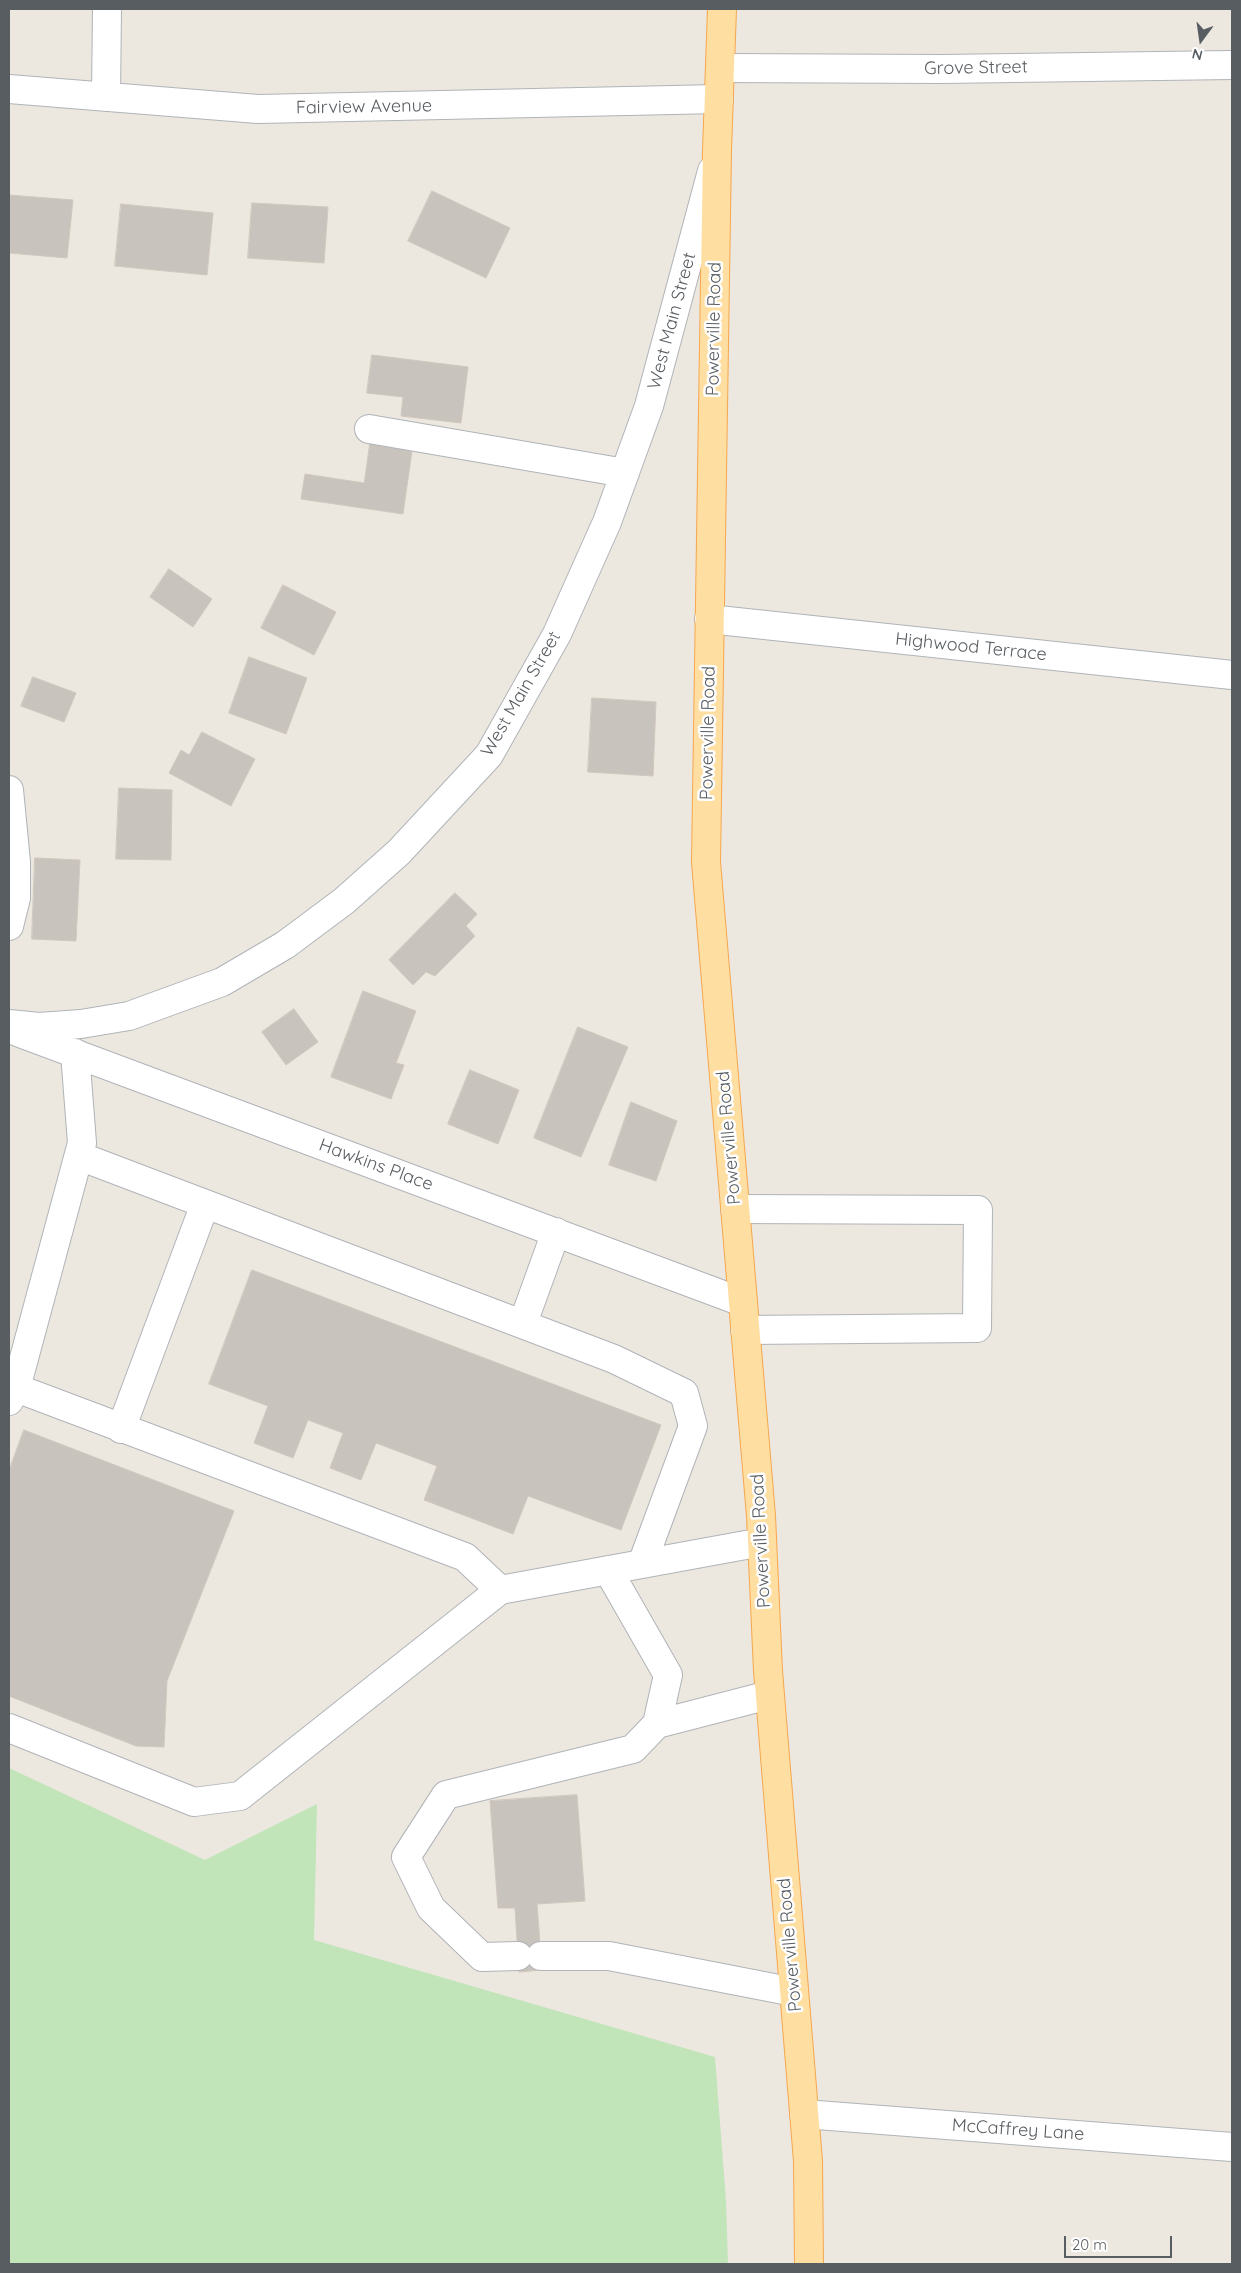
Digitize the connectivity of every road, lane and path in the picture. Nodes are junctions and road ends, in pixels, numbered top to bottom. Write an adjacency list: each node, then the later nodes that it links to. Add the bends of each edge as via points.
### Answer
1 (107, 9): 6 (street)
2 (722, 9): 4 (main road, Powerville Road)
3 (1232, 65): 4 (street, Grove Street)
4 (720, 68): 7 (main road, Powerville Road)
5 (9, 89): 6 (street, Fairview Avenue)
6 (106, 97): 7 (street, Fairview Avenue, via 258,109)
7 (719, 99): 8 (main road, Powerville Road)
8 (717, 150): 10 (street, West Main Street, via 649,406); 11 (main road, Powerville Road)
9 (369, 429): 10 (street)
10 (625, 473): 15 (street, West Main Street, via 557,634 489,755 399,852 351,895 285,945 208,988 130,1016 39,1027)
11 (710, 619): 12 (street, Highwood Terrace); 20 (main road, Powerville Road, via 706,862)
12 (1232, 675)
13 (9, 790): 14 (street, via 16,898)
14 (9, 926)
15 (9, 1024)
16 (9, 1029): 17 (street, Hawkins Place)
17 (74, 1053): 18 (street, via 82,1143); 21 (street, Hawkins Place)
18 (79, 1156): 19 (street); 25 (street)
19 (205, 1204): 23 (street); 26 (street)
20 (735, 1209): 22 (main road, Powerville Road); 24 (street, via 978,1210 977,1328)
21 (556, 1232): 22 (street, Hawkins Place); 23 (street)
22 (742, 1302): 24 (main road, Powerville Road)
23 (523, 1323): 28 (street, via 614,1358 684,1393 693,1426)
24 (745, 1330): 27 (main road, Powerville Road)
25 (11, 1392): 26 (street)
26 (121, 1428): 30 (street, via 465,1556)
27 (762, 1542): 28 (street); 31 (main road, Powerville Road)
28 (642, 1564): 29 (street)
29 (608, 1570): 30 (street); 32 (street, via 668,1675)
30 (500, 1590): 33 (street, via 240,1796 194,1802)
31 (769, 1695): 32 (street); 34 (main road, Powerville Road)
32 (657, 1724): 34 (street, via 633,1749 446,1795 406,1857 431,1908 482,1956 609,1956)
33 (9, 1728)
34 (794, 1992): 35 (main road, Powerville Road)
35 (804, 2114): 36 (street, McCaffrey Lane); 37 (main road, Powerville Road)
36 (1232, 2147)
37 (809, 2264)

